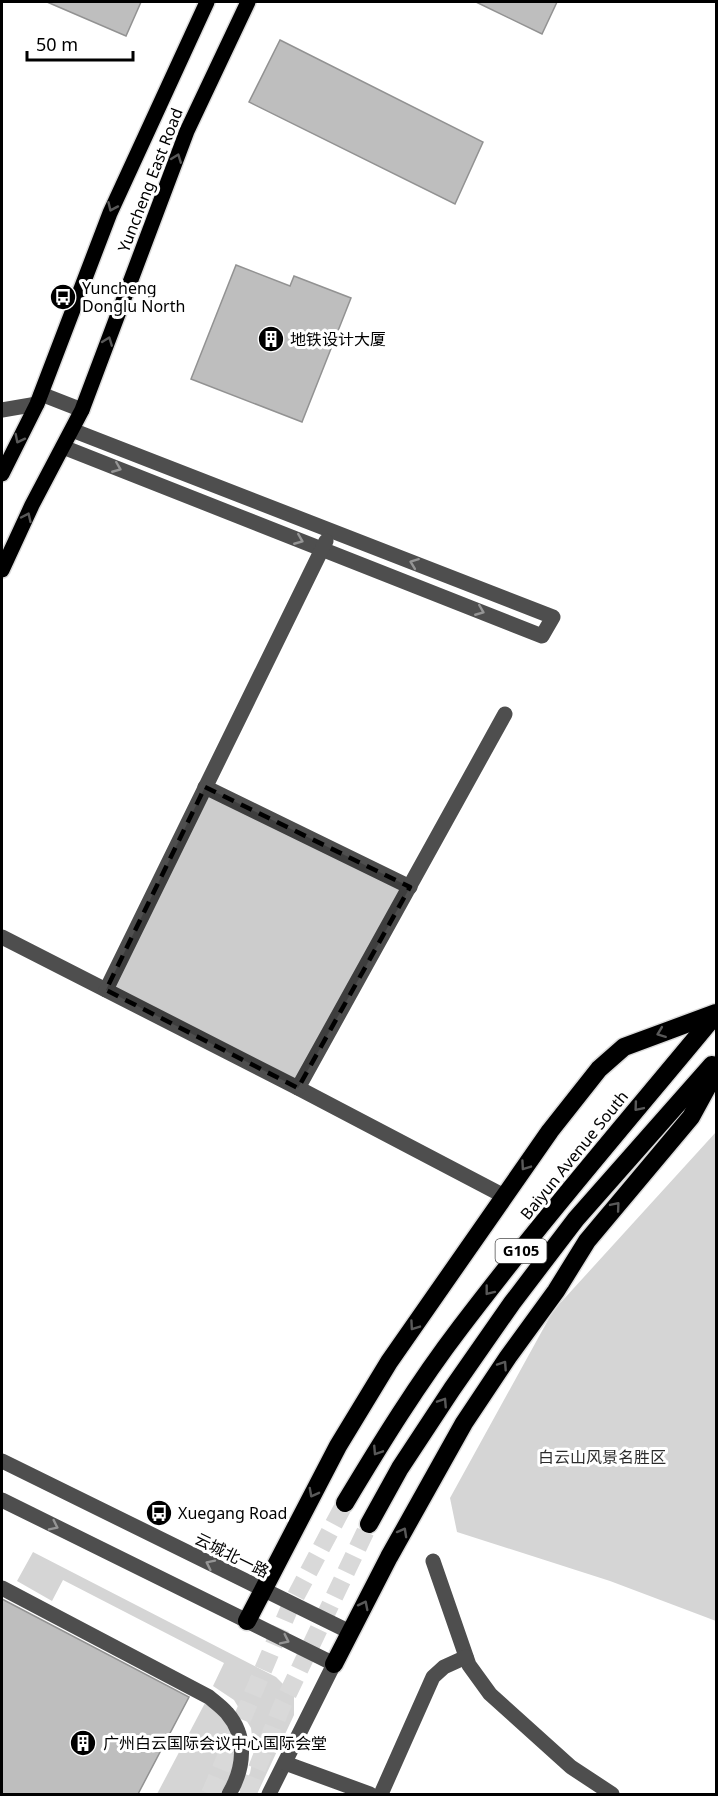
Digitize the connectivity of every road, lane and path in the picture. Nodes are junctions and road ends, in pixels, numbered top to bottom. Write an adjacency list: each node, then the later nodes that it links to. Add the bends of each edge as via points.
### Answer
1 (207, 2): 3 (main road, Yuncheng East Road, one-way to 3, via 110,213)
2 (248, 2): 5 (main road, Yuncheng East Road, one-way to 2, via 187,131)
3 (39, 399): 4 (street); 5 (street); 8 (main road, Yuncheng East Road, one-way to 8)
4 (2, 410)
5 (82, 410): 6 (main road, Yuncheng East Road)
6 (72, 430): 7 (main road, Yuncheng East Road); 9 (street)
7 (63, 447): 10 (street, one-way to 10); 11 (main road, Yuncheng East Road, one-way to 7)
8 (2, 474)
9 (331, 531): 10 (street); 10 (street, one-way to 9, via 542,636 553,617)
10 (322, 549): 13 (street)
11 (2, 570)
12 (505, 714): 14 (street)
13 (205, 787): 14 (street); 16 (street)
14 (410, 887): 20 (street)
15 (2, 937): 16 (street)
16 (106, 990): 20 (street)
17 (717, 1014): 21 (highway, one-way to 21, via 624,1047 599,1069); 24 (highway, Baiyun Avenue South / G105, one-way to 24, via 459,1329)
18 (717, 1059): 25 (highway, G105, one-way to 18, via 400,1468 512,1303 576,1219)
19 (717, 1071): 30 (highway, one-way to 19, via 464,1423 586,1241 691,1117)
20 (298, 1088): 21 (street)
21 (504, 1196): 28 (highway, one-way to 28, via 389,1362 349,1427)
22 (2, 1461): 28 (street, 云城北一路, one-way to 22)
23 (2, 1500): 29 (street, one-way to 29)
24 (345, 1503)
25 (369, 1524)
26 (433, 1561): 31 (street)
27 (2, 1588): 34 (street, via 209,1697 227,1713 242,1743 240,1772)
28 (263, 1589): 29 (highway); 30 (street, 云城北一路)
29 (247, 1621): 32 (street, one-way to 32)
30 (350, 1632): 32 (highway)
31 (466, 1657): 37 (street, via 433,1677); 38 (street, via 490,1694 571,1767)
32 (334, 1664): 33 (street)
33 (285, 1763): 35 (street); 36 (street)
34 (229, 1794)
35 (269, 1794)
36 (370, 1794)
37 (381, 1794)
38 (612, 1794)

